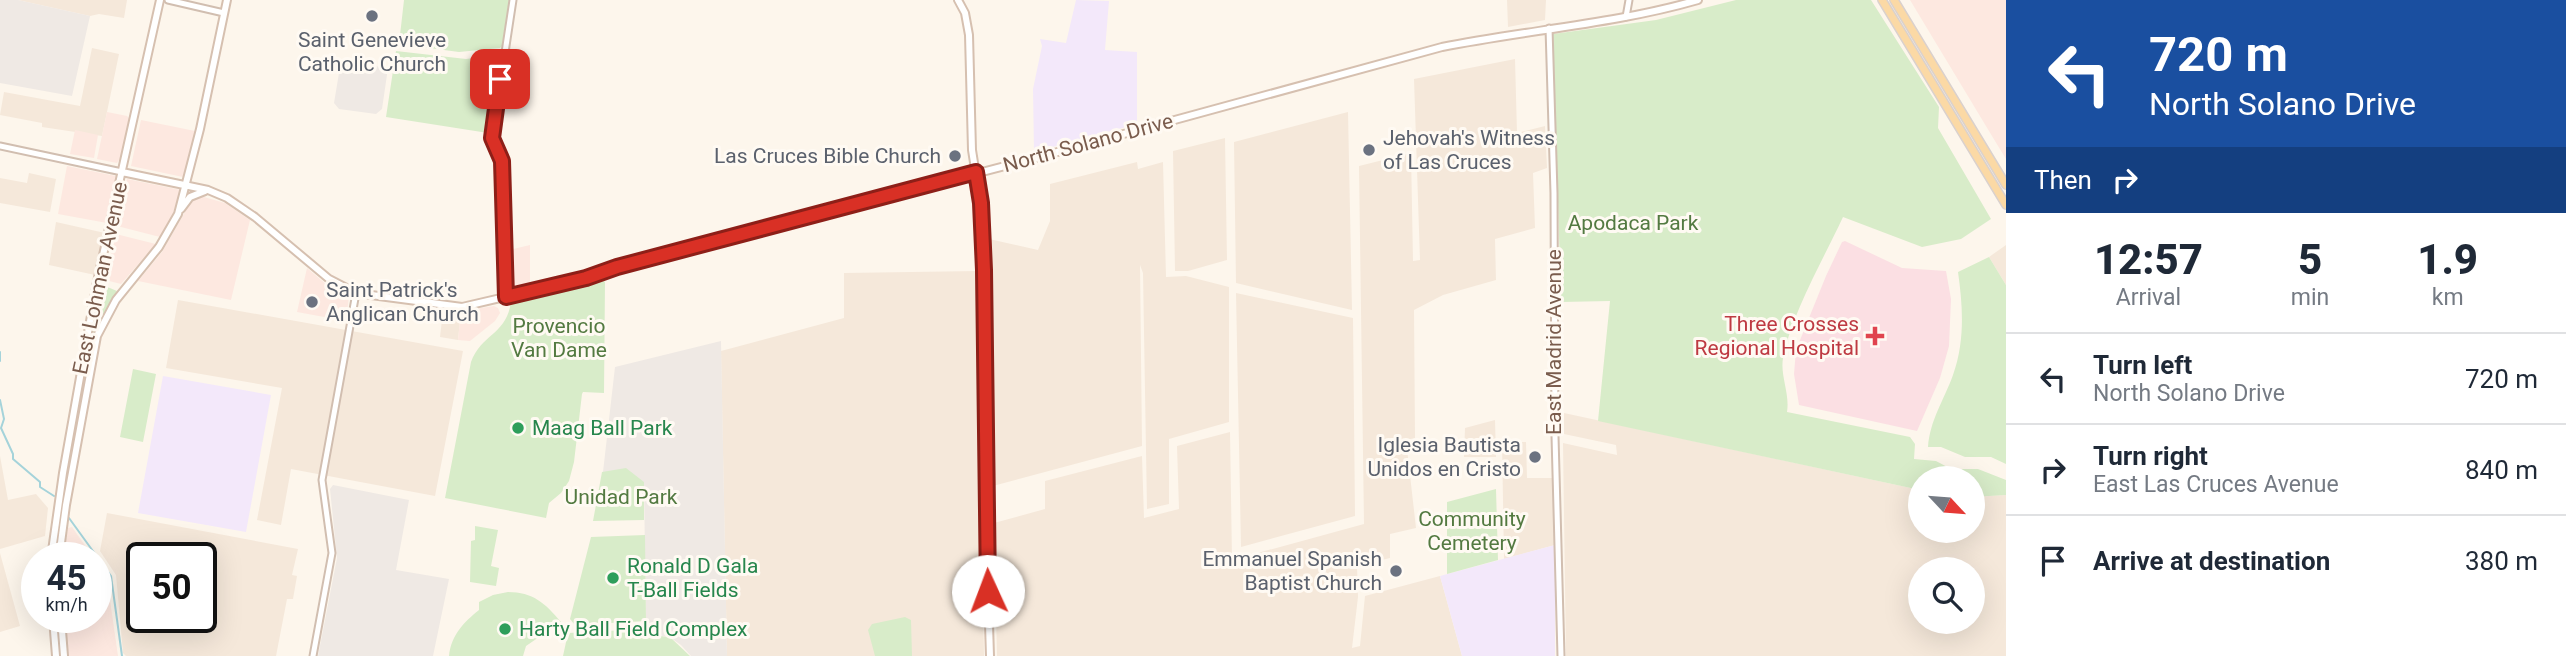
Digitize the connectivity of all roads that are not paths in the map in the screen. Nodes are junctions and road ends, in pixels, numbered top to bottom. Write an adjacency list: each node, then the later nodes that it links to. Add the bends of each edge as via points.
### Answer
1 (160, 0): 16 (main road, East Lohman Avenue)
2 (169, 0): 10 (street)
3 (227, 0): 10 (main road)
4 (513, 0): 24 (street, via 492,138 502,161)
5 (958, 0): 17 (main road, via 969,35)
6 (1629, 0): 11 (street)
7 (1698, 0): 11 (main road, North Solano Drive)
8 (1882, 0): 13 (main road)
9 (1894, 0): 15 (main road)
10 (224, 13): 18 (main road)
11 (1626, 17): 12 (main road, North Solano Drive)
12 (1549, 28): 17 (main road, North Solano Drive, via 1442,47); 33 (street, East Madrid Avenue)
13 (1963, 132): 15 (main road); 21 (main road)
14 (0, 146): 16 (street)
15 (1988, 155): 19 (main road)
16 (122, 172): 18 (main road); 25 (main road, East Lohman Avenue, via 97,282)
17 (976, 172): 24 (main road, North Solano Drive); 32 (main road, via 984,281)
18 (187, 185): 20 (main road); 22 (main road)
19 (2006, 185)
20 (208, 190): 22 (main road, via 190,197); 23 (main road, via 240,205 329,279)
21 (2006, 205)
22 (178, 214): 26 (main road, East Lohman Avenue, via 159,247 113,305 97,336)
23 (356, 293): 24 (main road, North Solano Drive, via 450,307); 31 (street, via 322,480 332,553)
24 (506, 297)
25 (53, 542)
26 (61, 542)
27 (54, 633): 29 (main road)
28 (62, 633): 30 (main road)
29 (56, 656)
30 (64, 656)
31 (313, 656)
32 (990, 656)
33 (1560, 656)

